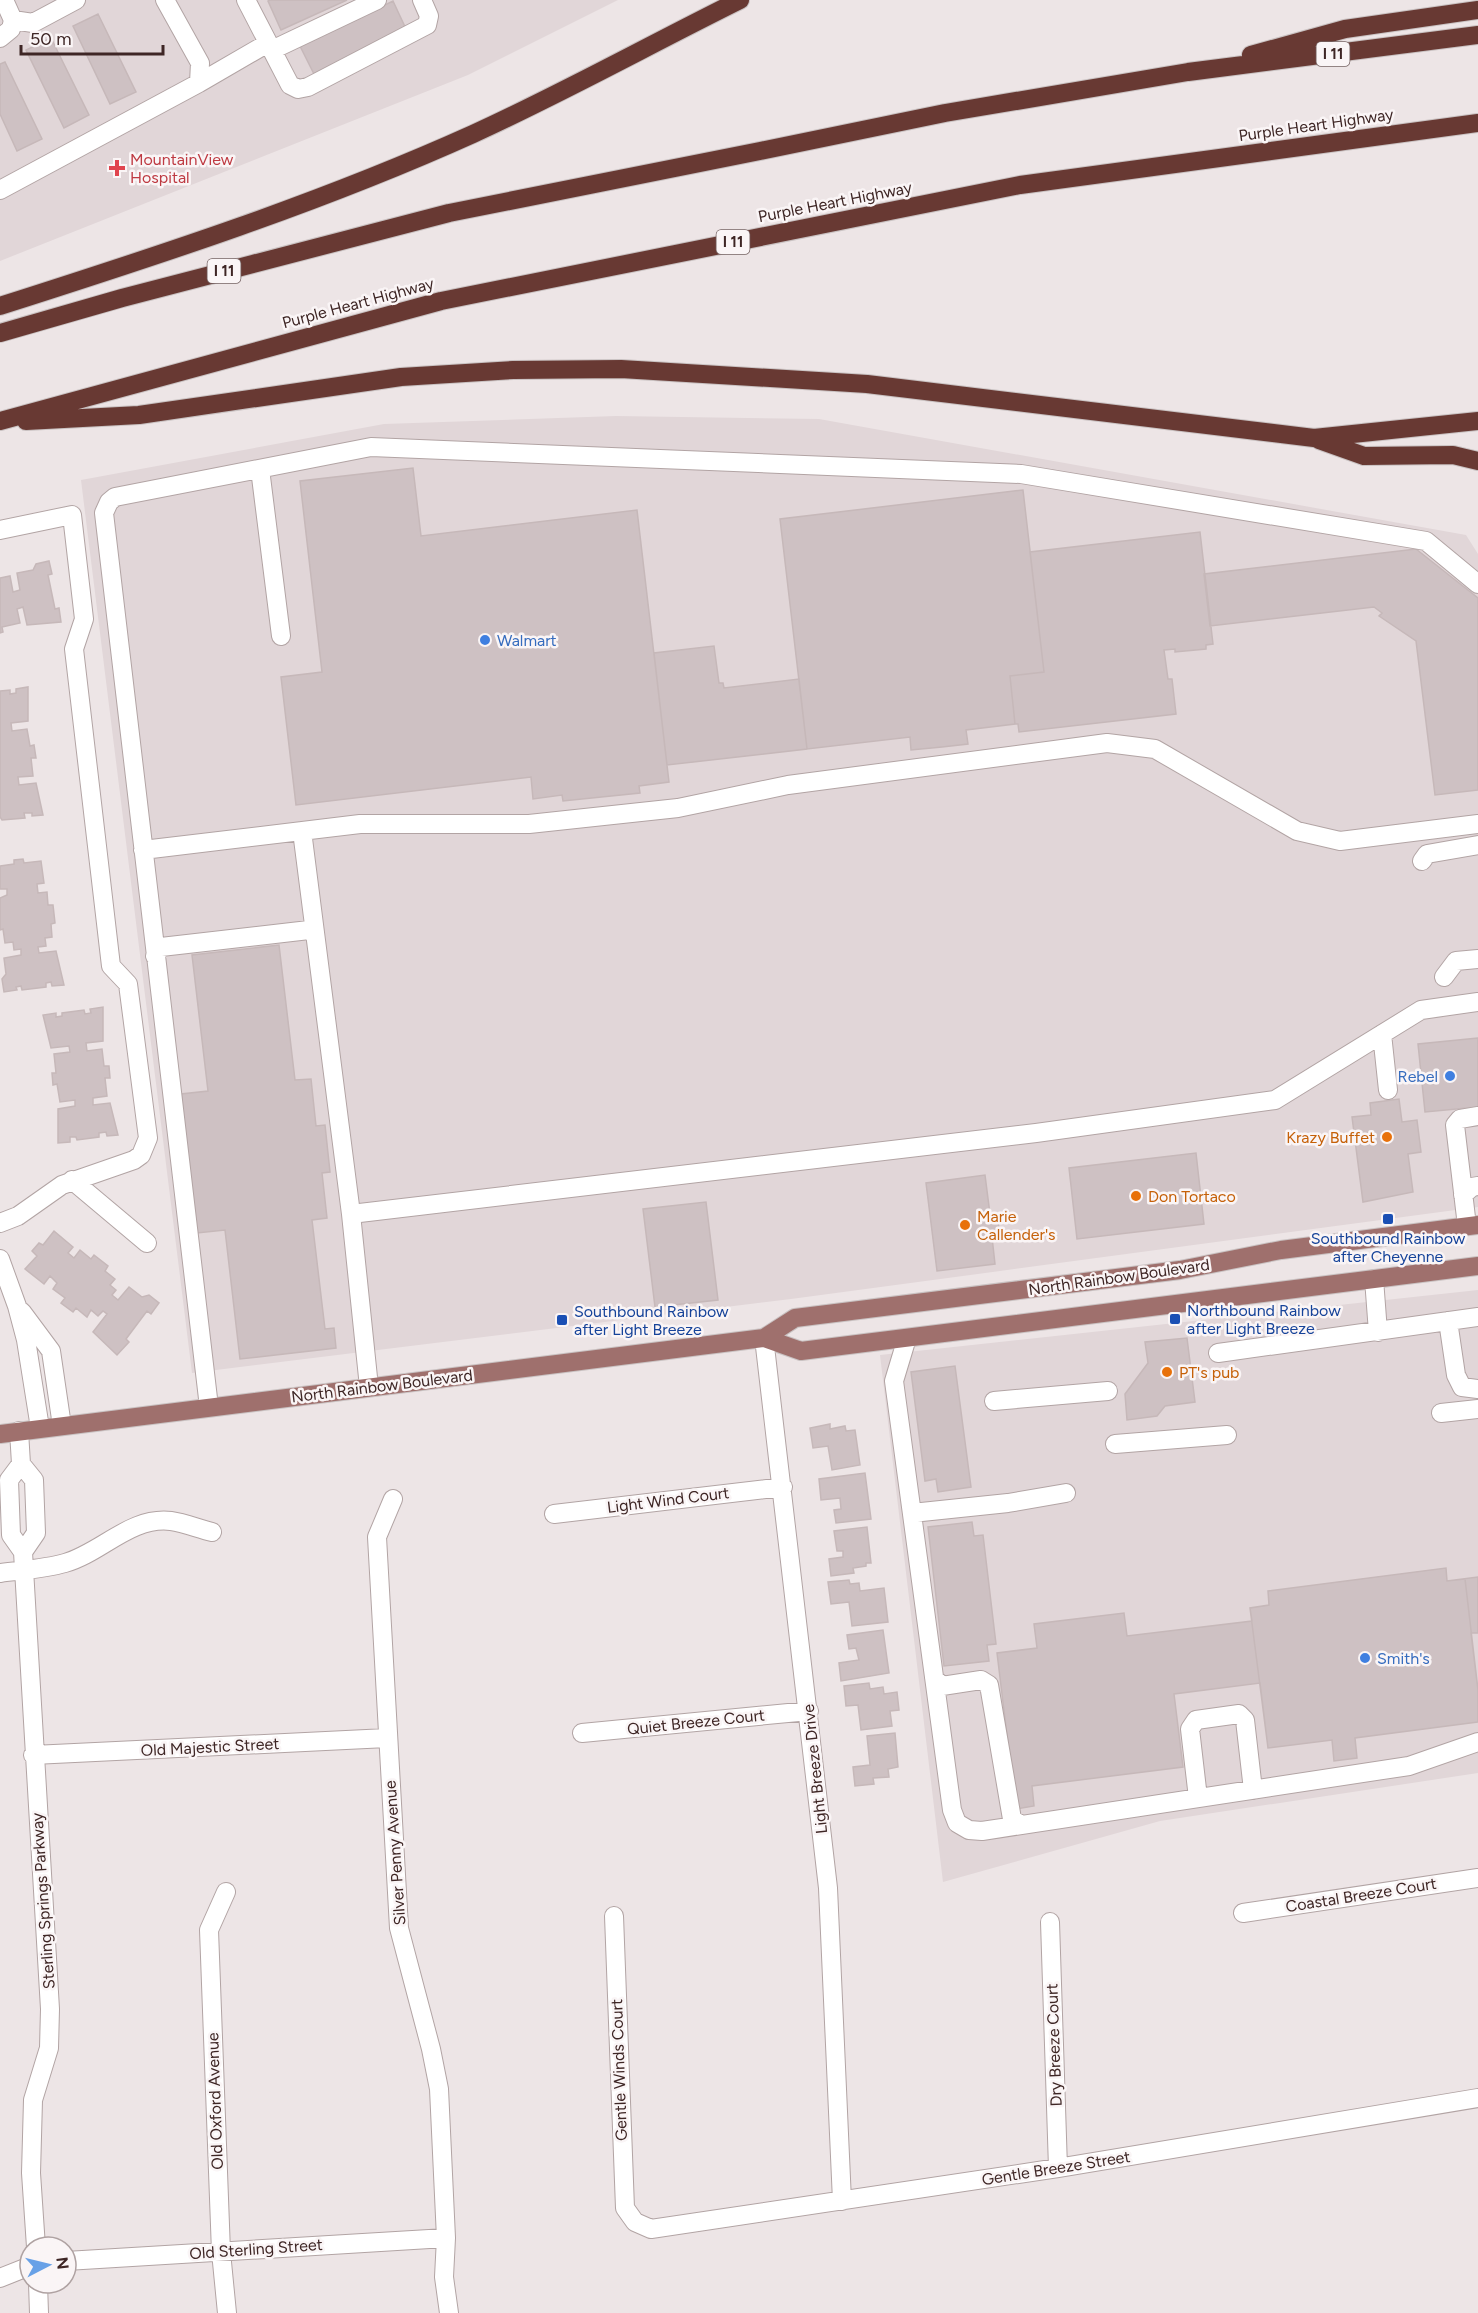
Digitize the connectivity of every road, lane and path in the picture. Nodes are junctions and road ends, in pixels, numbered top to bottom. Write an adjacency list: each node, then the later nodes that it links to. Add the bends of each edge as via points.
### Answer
1 (4, 0): 10 (street)
2 (76, 0): 10 (street, via 33,23)
3 (165, 0): 15 (street, via 200,63)
4 (376, 0): 13 (street)
5 (422, 0): 13 (street, via 429,16 427,25 308,87 298,89 290,85)
6 (740, 0): 18 (highway, via 475,133 416,158 152,258)
7 (1477, 0): 9 (main road)
8 (252, 2): 13 (street)
9 (1478, 9): 14 (highway, via 1345,29)
10 (13, 20): 12 (street, via 12,29)
11 (1478, 35): 14 (highway, I 11)
12 (0, 38)
13 (270, 46): 15 (street)
14 (1188, 72): 19 (highway, I 11, via 945,113 449,213)
15 (199, 82): 17 (street)
16 (1478, 123): 21 (highway, Purple Heart Highway / I 11, via 1020,185 441,301)
17 (0, 190)
18 (0, 306)
19 (0, 333)
20 (1478, 421): 22 (highway)
21 (0, 422): 22 (highway, via 139,415 401,377 621,369 867,384)
22 (1314, 438): 23 (highway, via 1364,456 1453,455)
23 (1478, 461)
24 (260, 468): 26 (street, via 371,447 1021,474 1426,542); 27 (street); 31 (street, via 115,497 104,513)
25 (0, 530): 41 (street, via 72,515 84,619 74,650 111,966 129,984 148,1138 141,1155 134,1160)
26 (1478, 584)
27 (281, 636)
28 (1478, 824): 29 (street, via 1340,841 1297,831 1155,749 1107,743 788,785 678,808 529,824 360,824)
29 (302, 831): 31 (street); 33 (street)
30 (1478, 845): 32 (street, via 1427,854)
31 (143, 850): 34 (street)
32 (1422, 861)
33 (315, 935): 34 (street, via 309,930 161,947); 43 (street)
34 (155, 956): 65 (street)
35 (1478, 959): 36 (street, via 1456,961)
36 (1444, 978)
37 (1478, 1002): 38 (street, via 1421,1010)
38 (1382, 1034): 39 (street); 43 (street, via 1275,1100 1036,1133)
39 (1389, 1090)
40 (1478, 1116): 42 (street, via 1460,1119 1455,1125)
41 (72, 1180): 44 (street, via 18,1216); 46 (street)
42 (1470, 1190): 45 (street)
43 (351, 1214): 61 (street)
44 (0, 1223)
45 (1472, 1226): 50 (main road, North Rainbow Boulevard, via 1281,1250 1180,1270)
46 (147, 1243)
47 (0, 1259): 52 (street)
48 (1478, 1266): 49 (main road, North Rainbow Boulevard)
49 (1374, 1279): 54 (main road, North Rainbow Boulevard); 57 (street)
50 (1052, 1287): 51 (main road, North Rainbow Boulevard); 54 (main road)
51 (1030, 1290): 56 (main road); 58 (main road, North Rainbow Boulevard, via 795,1318)
52 (17, 1306): 68 (street, via 51,1351); 69 (street)
53 (1478, 1317): 55 (street)
54 (1052, 1320): 56 (main road, North Rainbow Boulevard)
55 (1448, 1321): 57 (street); 62 (street, via 1456,1375 1462,1387)
56 (1033, 1322): 59 (main road, North Rainbow Boulevard)
57 (1378, 1332): 60 (street)
58 (764, 1338): 59 (main road, North Rainbow Boulevard, via 801,1352); 61 (main road, North Rainbow Boulevard); 75 (street, Light Breeze Drive)
59 (907, 1338): 78 (street, via 894,1381)
60 (1218, 1353)
61 (369, 1388): 65 (main road, North Rainbow Boulevard)
62 (1478, 1389)
63 (1108, 1391): 64 (street)
64 (994, 1401)
65 (208, 1407): 68 (main road, North Rainbow Boulevard)
66 (1478, 1409): 67 (street)
67 (1441, 1413)
68 (62, 1426): 69 (main road, North Rainbow Boulevard)
69 (40, 1428): 70 (main road, North Rainbow Boulevard)
70 (19, 1431): 71 (main road, North Rainbow Boulevard); 74 (street, Sterling Springs Parkway)
71 (0, 1434)
72 (1227, 1435): 73 (street)
73 (1115, 1444)
74 (21, 1464): 81 (street, Sterling Springs Parkway, via 9,1480 11,1535); 81 (street, Sterling Springs Parkway, via 34,1480 36,1533)
75 (783, 1487): 79 (street, Light Wind Court); 84 (street, Light Breeze Drive)
76 (1066, 1493): 78 (street)
77 (393, 1499): 86 (street, Silver Penny Avenue, via 377,1537)
78 (912, 1513): 83 (street)
79 (554, 1514)
80 (212, 1532): 81 (street, via 171,1521 149,1522 63,1564)
81 (24, 1561): 82 (street); 88 (street, Sterling Springs Parkway)
82 (0, 1573)
83 (934, 1678): 91 (street, via 942,1686 981,1680 989,1685 1012,1819); 91 (street, via 957,1823 981,1832)
84 (809, 1711): 85 (street, Quiet Breeze Court); 99 (street, Light Breeze Drive, via 828,1888)
85 (582, 1733)
86 (387, 1738): 88 (street, Old Majestic Street); 102 (street, Silver Penny Avenue, via 399,1928 439,2089)
87 (1478, 1742): 89 (street, via 1409,1766)
88 (33, 1755): 101 (street, Sterling Springs Parkway, via 50,2010 49,2048 33,2100 31,2173)
89 (1253, 1790): 90 (street); 90 (street, via 1245,1720 1239,1714 1196,1720 1190,1729)
90 (1198, 1798): 91 (street)
91 (1021, 1825)
92 (1478, 1878): 94 (street, Coastal Breeze Court)
93 (226, 1892): 103 (street, Old Oxford Avenue, via 208,1930)
94 (1243, 1913)
95 (614, 1916): 100 (street, Gentle Winds Court, via 625,2208)
96 (1050, 1922): 98 (street, Dry Breeze Court)
97 (1478, 2098): 98 (street, Gentle Breeze Street)
98 (1058, 2168): 99 (street, Gentle Breeze Street)
99 (842, 2201): 100 (street, Gentle Breeze Street, via 651,2229)
100 (635, 2222)
101 (35, 2235)
102 (446, 2238): 103 (street, Old Sterling Street); 110 (street, Silver Penny Avenue, via 444,2277)
103 (221, 2252): 104 (street, Old Sterling Street); 109 (street, Old Oxford Avenue)
104 (78, 2260)
105 (18, 2271): 106 (street)
106 (0, 2278)
107 (38, 2295): 108 (street)
108 (39, 2313)
109 (227, 2313)
110 (449, 2313)

